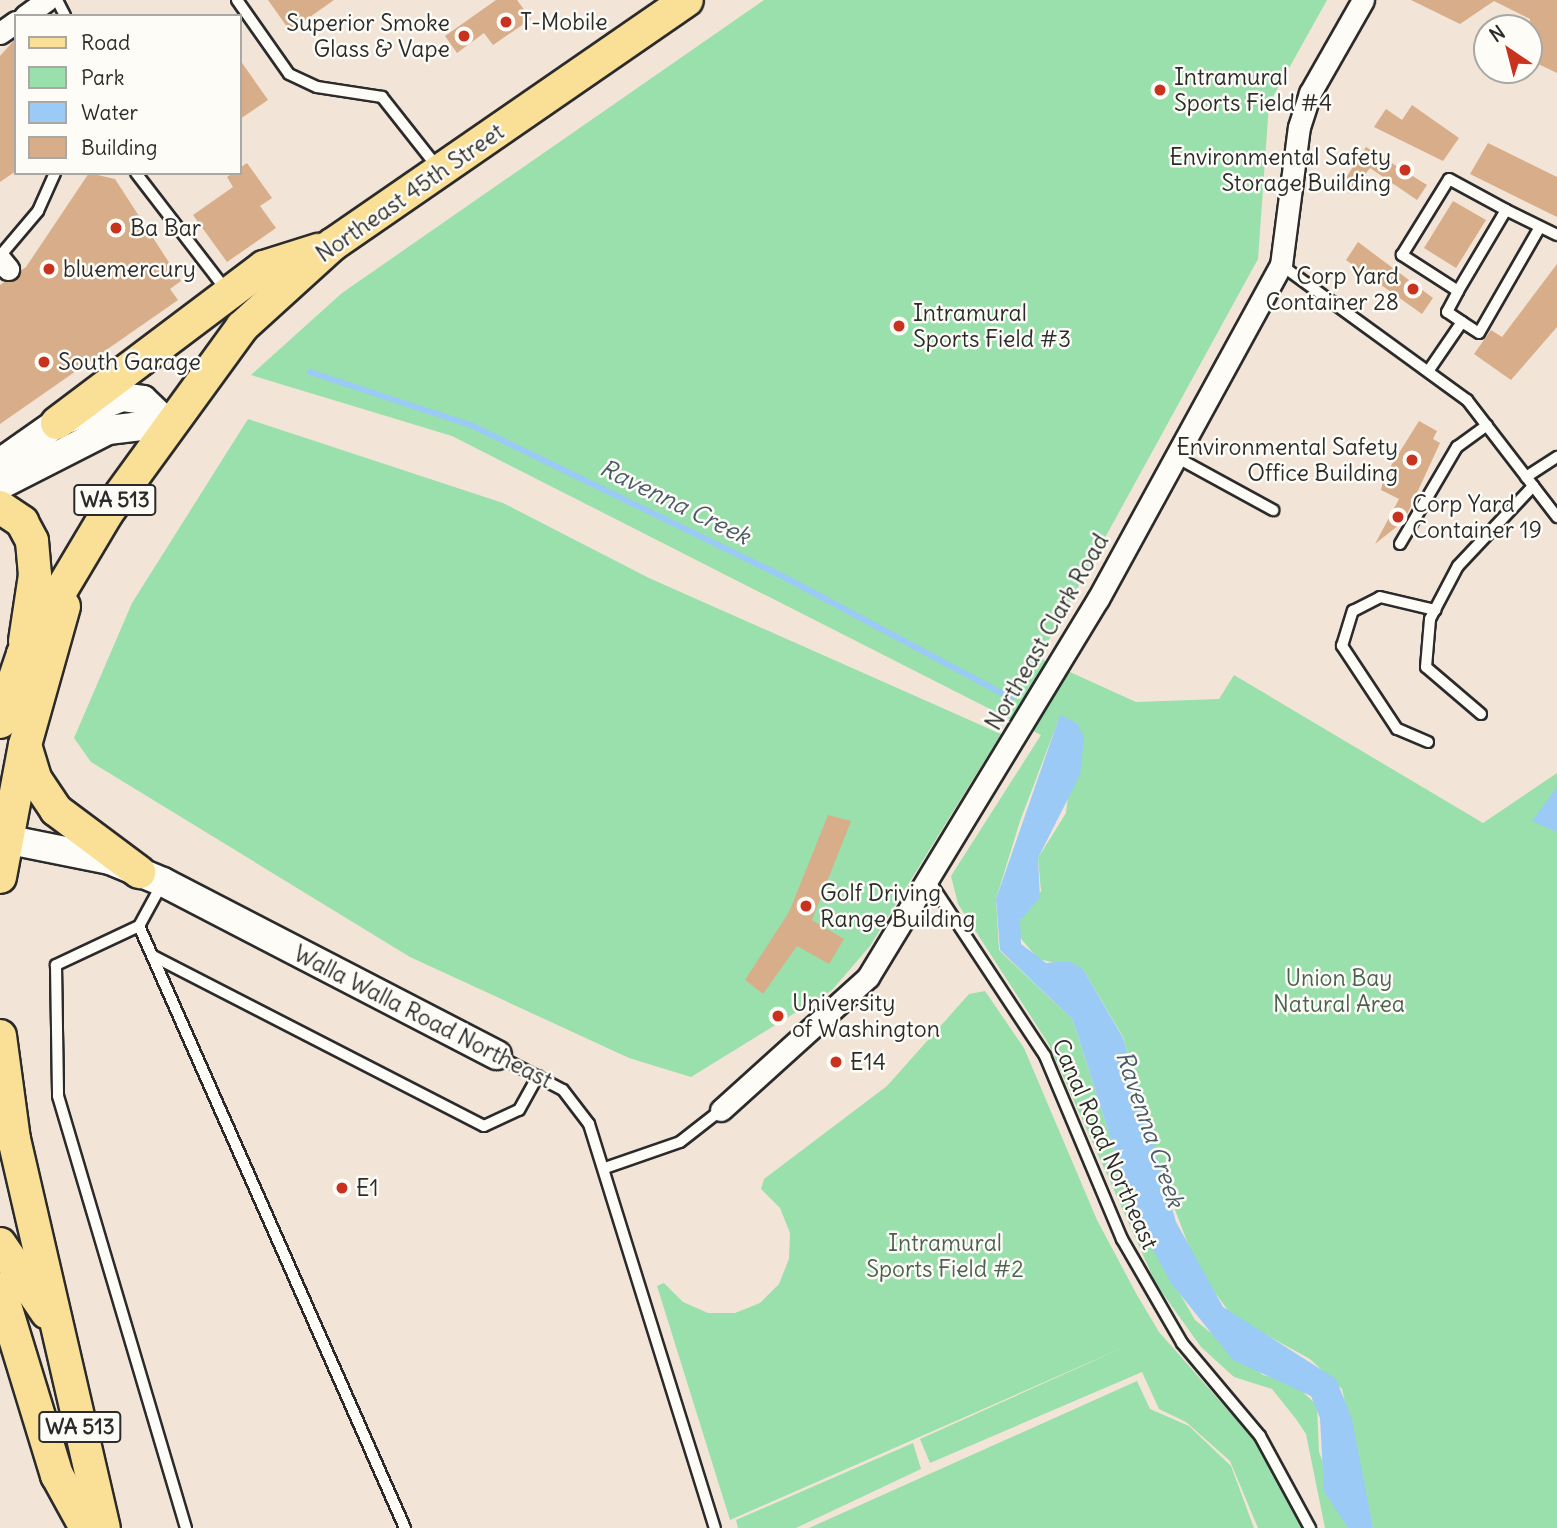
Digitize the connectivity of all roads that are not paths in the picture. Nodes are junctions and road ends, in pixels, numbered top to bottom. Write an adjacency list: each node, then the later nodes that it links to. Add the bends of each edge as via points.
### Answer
1 (47, 0): 5 (street)
2 (237, 0): 6 (lane, via 289,74 317,87 383,97)
3 (687, 0): 6 (main road, Northeast 45th Street / WA 513)
4 (1363, 0): 14 (street, Northeast Clark Road, via 1306,104)
5 (28, 14)
6 (440, 171): 12 (main road, Northeast 45th Street / WA 513)
7 (54, 175): 13 (lane, via 38,211)
8 (138, 175): 16 (lane)
9 (1506, 210): 10 (lane); 15 (lane); 15 (lane, via 1449,178 1402,255)
10 (1540, 227): 11 (lane); 17 (lane, via 1479,334)
11 (1557, 236)
12 (332, 245): 16 (main road, via 264,267); 19 (main road, Northeast 45th Street / WA 513, via 242,327)
13 (3, 261)
14 (1281, 265): 18 (lane); 22 (street, Northeast Clark Road)
15 (1458, 291): 17 (lane, via 1447,312)
16 (228, 293): 21 (main road)
17 (1462, 322): 18 (lane)
18 (1430, 369): 20 (lane)
19 (167, 423): 21 (street, via 143,400 122,397); 31 (main road, WA 513)
20 (1487, 425): 25 (lane); 30 (lane, via 1457,447)
21 (64, 434): 24 (street); 26 (street)
22 (1177, 457): 28 (lane); 41 (street, Northeast Clark Road)
23 (1557, 457): 25 (lane)
24 (0, 463)
25 (1529, 482): 29 (lane); 32 (lane, via 1458,566)
26 (0, 485)
27 (0, 507): 33 (main road, via 22,522 32,541 35,575)
28 (1273, 510)
29 (1557, 517)
30 (1400, 544)
31 (70, 581): 33 (main road, WA 513); 37 (main road, WA 513)
32 (1435, 610): 34 (lane, via 1426,667); 36 (lane, via 1380,597 1353,611 1342,646 1357,678 1397,729)
33 (23, 654): 35 (main road, WA 513)
34 (1481, 714)
35 (0, 722)
36 (1428, 741)
37 (25, 745): 38 (main road, WA 513); 40 (main road, via 56,810)
38 (3, 838): 39 (main road, WA 513); 40 (street, Walla Walla Road Northeast)
39 (0, 877)
40 (151, 877): 42 (lane); 45 (street, Walla Walla Road Northeast)
41 (930, 881): 47 (street, Northeast Clark Road, via 868,977); 57 (lane, Canal Road Northeast, via 1045,1056 1122,1239 1182,1343 1260,1436)
42 (139, 926): 43 (lane); 54 (lane, via 56,965 58,1096)
43 (153, 956): 46 (lane, via 484,1126 519,1110); 55 (lane)
44 (0, 1036): 51 (main road, WA 513, via 14,1139)
45 (497, 1055): 46 (lane, Walla Walla Road Northeast)
46 (538, 1076): 48 (lane, Walla Walla Road Northeast, via 581,1110)
47 (721, 1110): 48 (lane, Northeast Clark Road, via 680,1142)
48 (605, 1168): 56 (lane, Walla Walla Road Northeast)
49 (0, 1244): 51 (main road)
50 (1, 1305): 52 (main road, WA 513, via 57,1475)
51 (56, 1325): 53 (main road, WA 513)
52 (86, 1528)
53 (104, 1528)
54 (186, 1528)
55 (405, 1528)
56 (715, 1528)
57 (1310, 1528)

